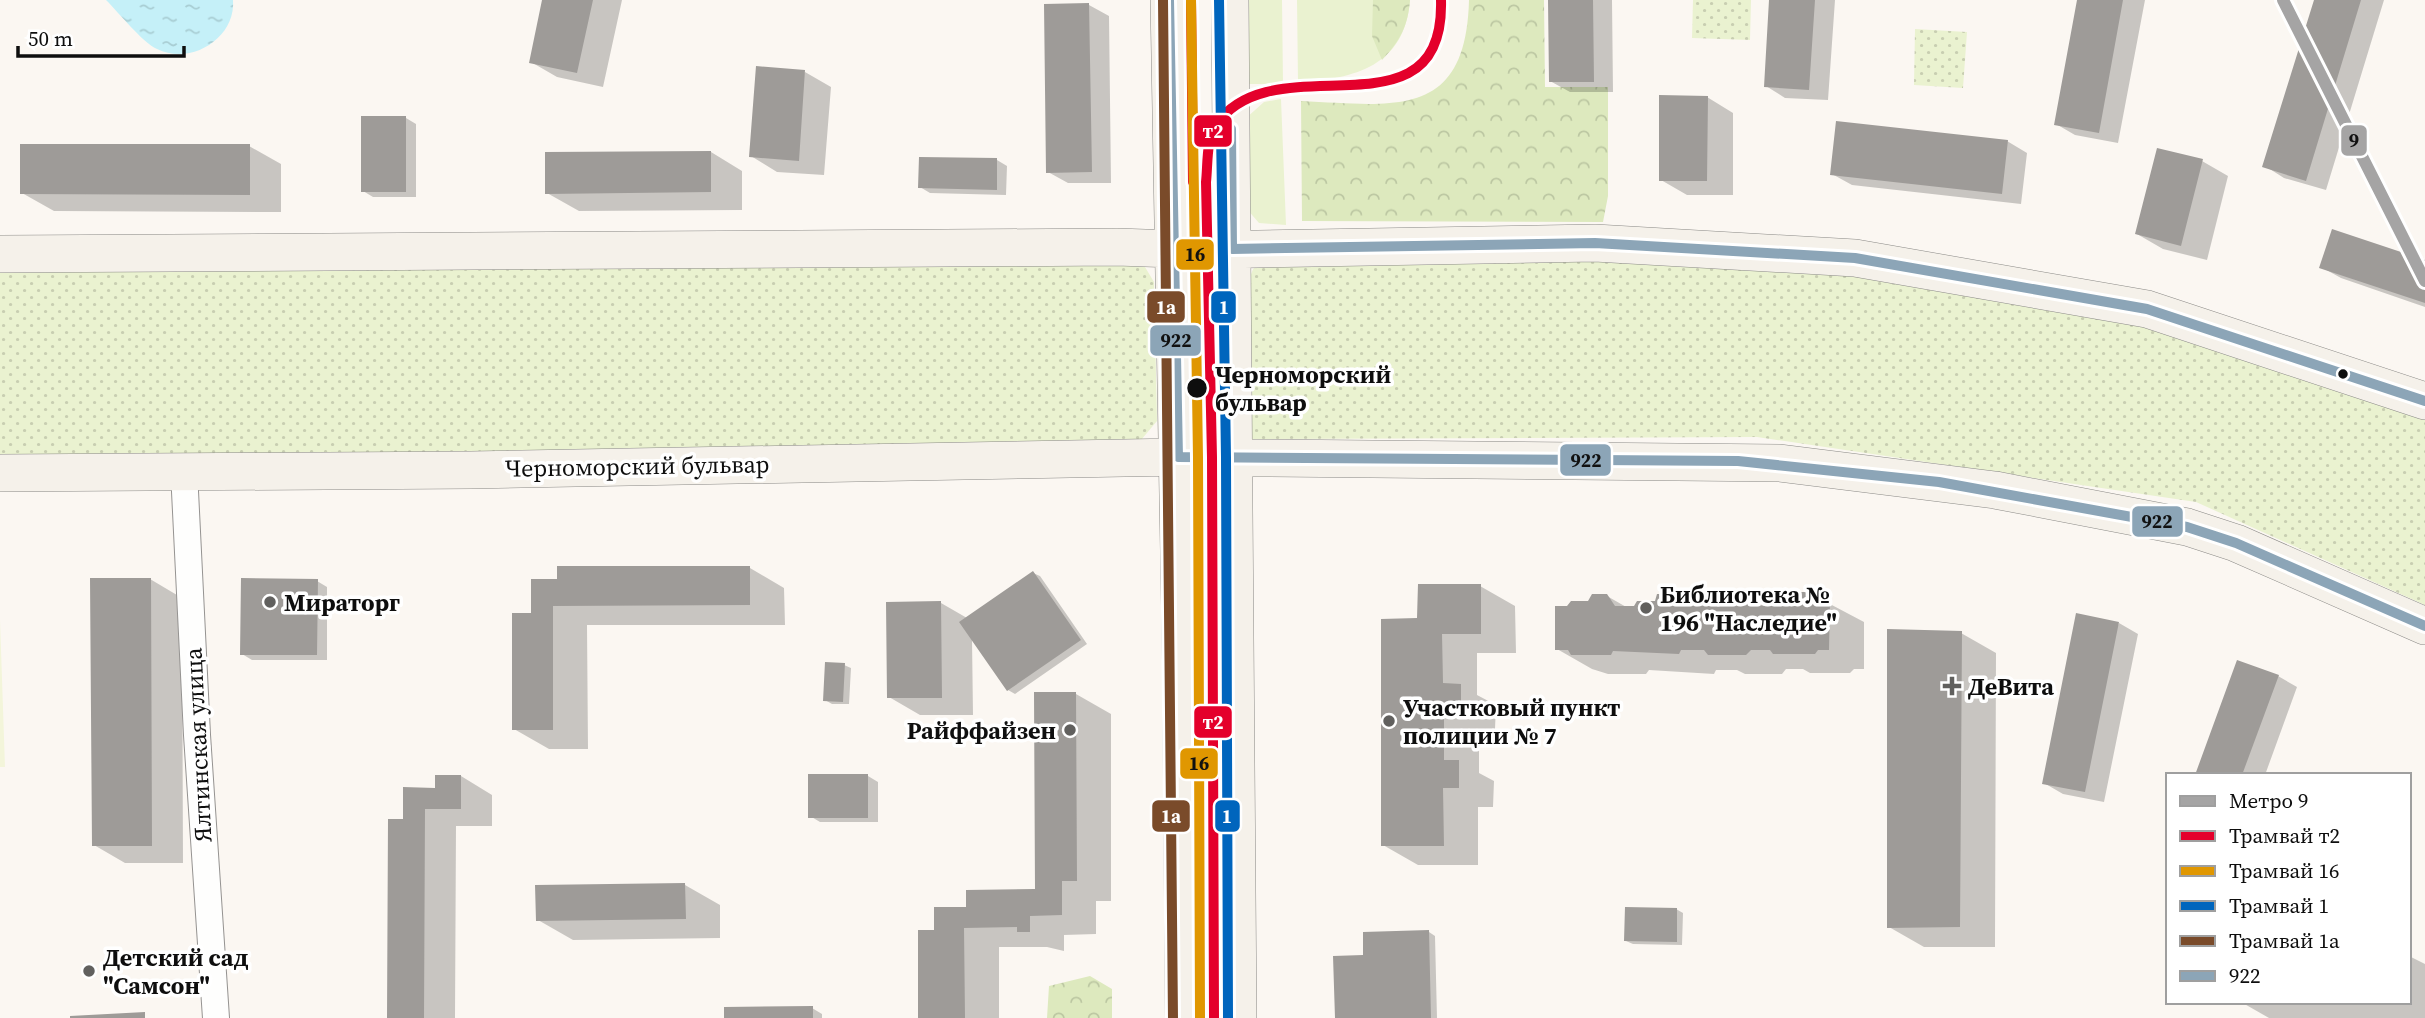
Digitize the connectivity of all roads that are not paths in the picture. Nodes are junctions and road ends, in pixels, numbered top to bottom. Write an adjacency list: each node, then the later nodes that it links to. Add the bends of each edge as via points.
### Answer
1 (1169, 0): 4 (street)
2 (1230, 0): 3 (street)
3 (1232, 248): 4 (street); 6 (street, via 1595,243 1855,258 2147,309); 8 (street)
4 (1173, 249): 5 (street); 7 (street)
5 (0, 254)
6 (2425, 401)
7 (1178, 457): 8 (street, Черноморский бульвар); 9 (street, Черноморский бульвар); 13 (street)
8 (1234, 457): 11 (street, Черноморский бульвар, via 1752,462 1939,482 2186,527 2236,543); 14 (street)
9 (184, 471): 10 (street, Черноморский бульвар); 12 (street, Ялтинская улица)
10 (0, 473)
11 (2425, 626)
12 (216, 1018)
13 (1184, 1018)
14 (1238, 1018)

